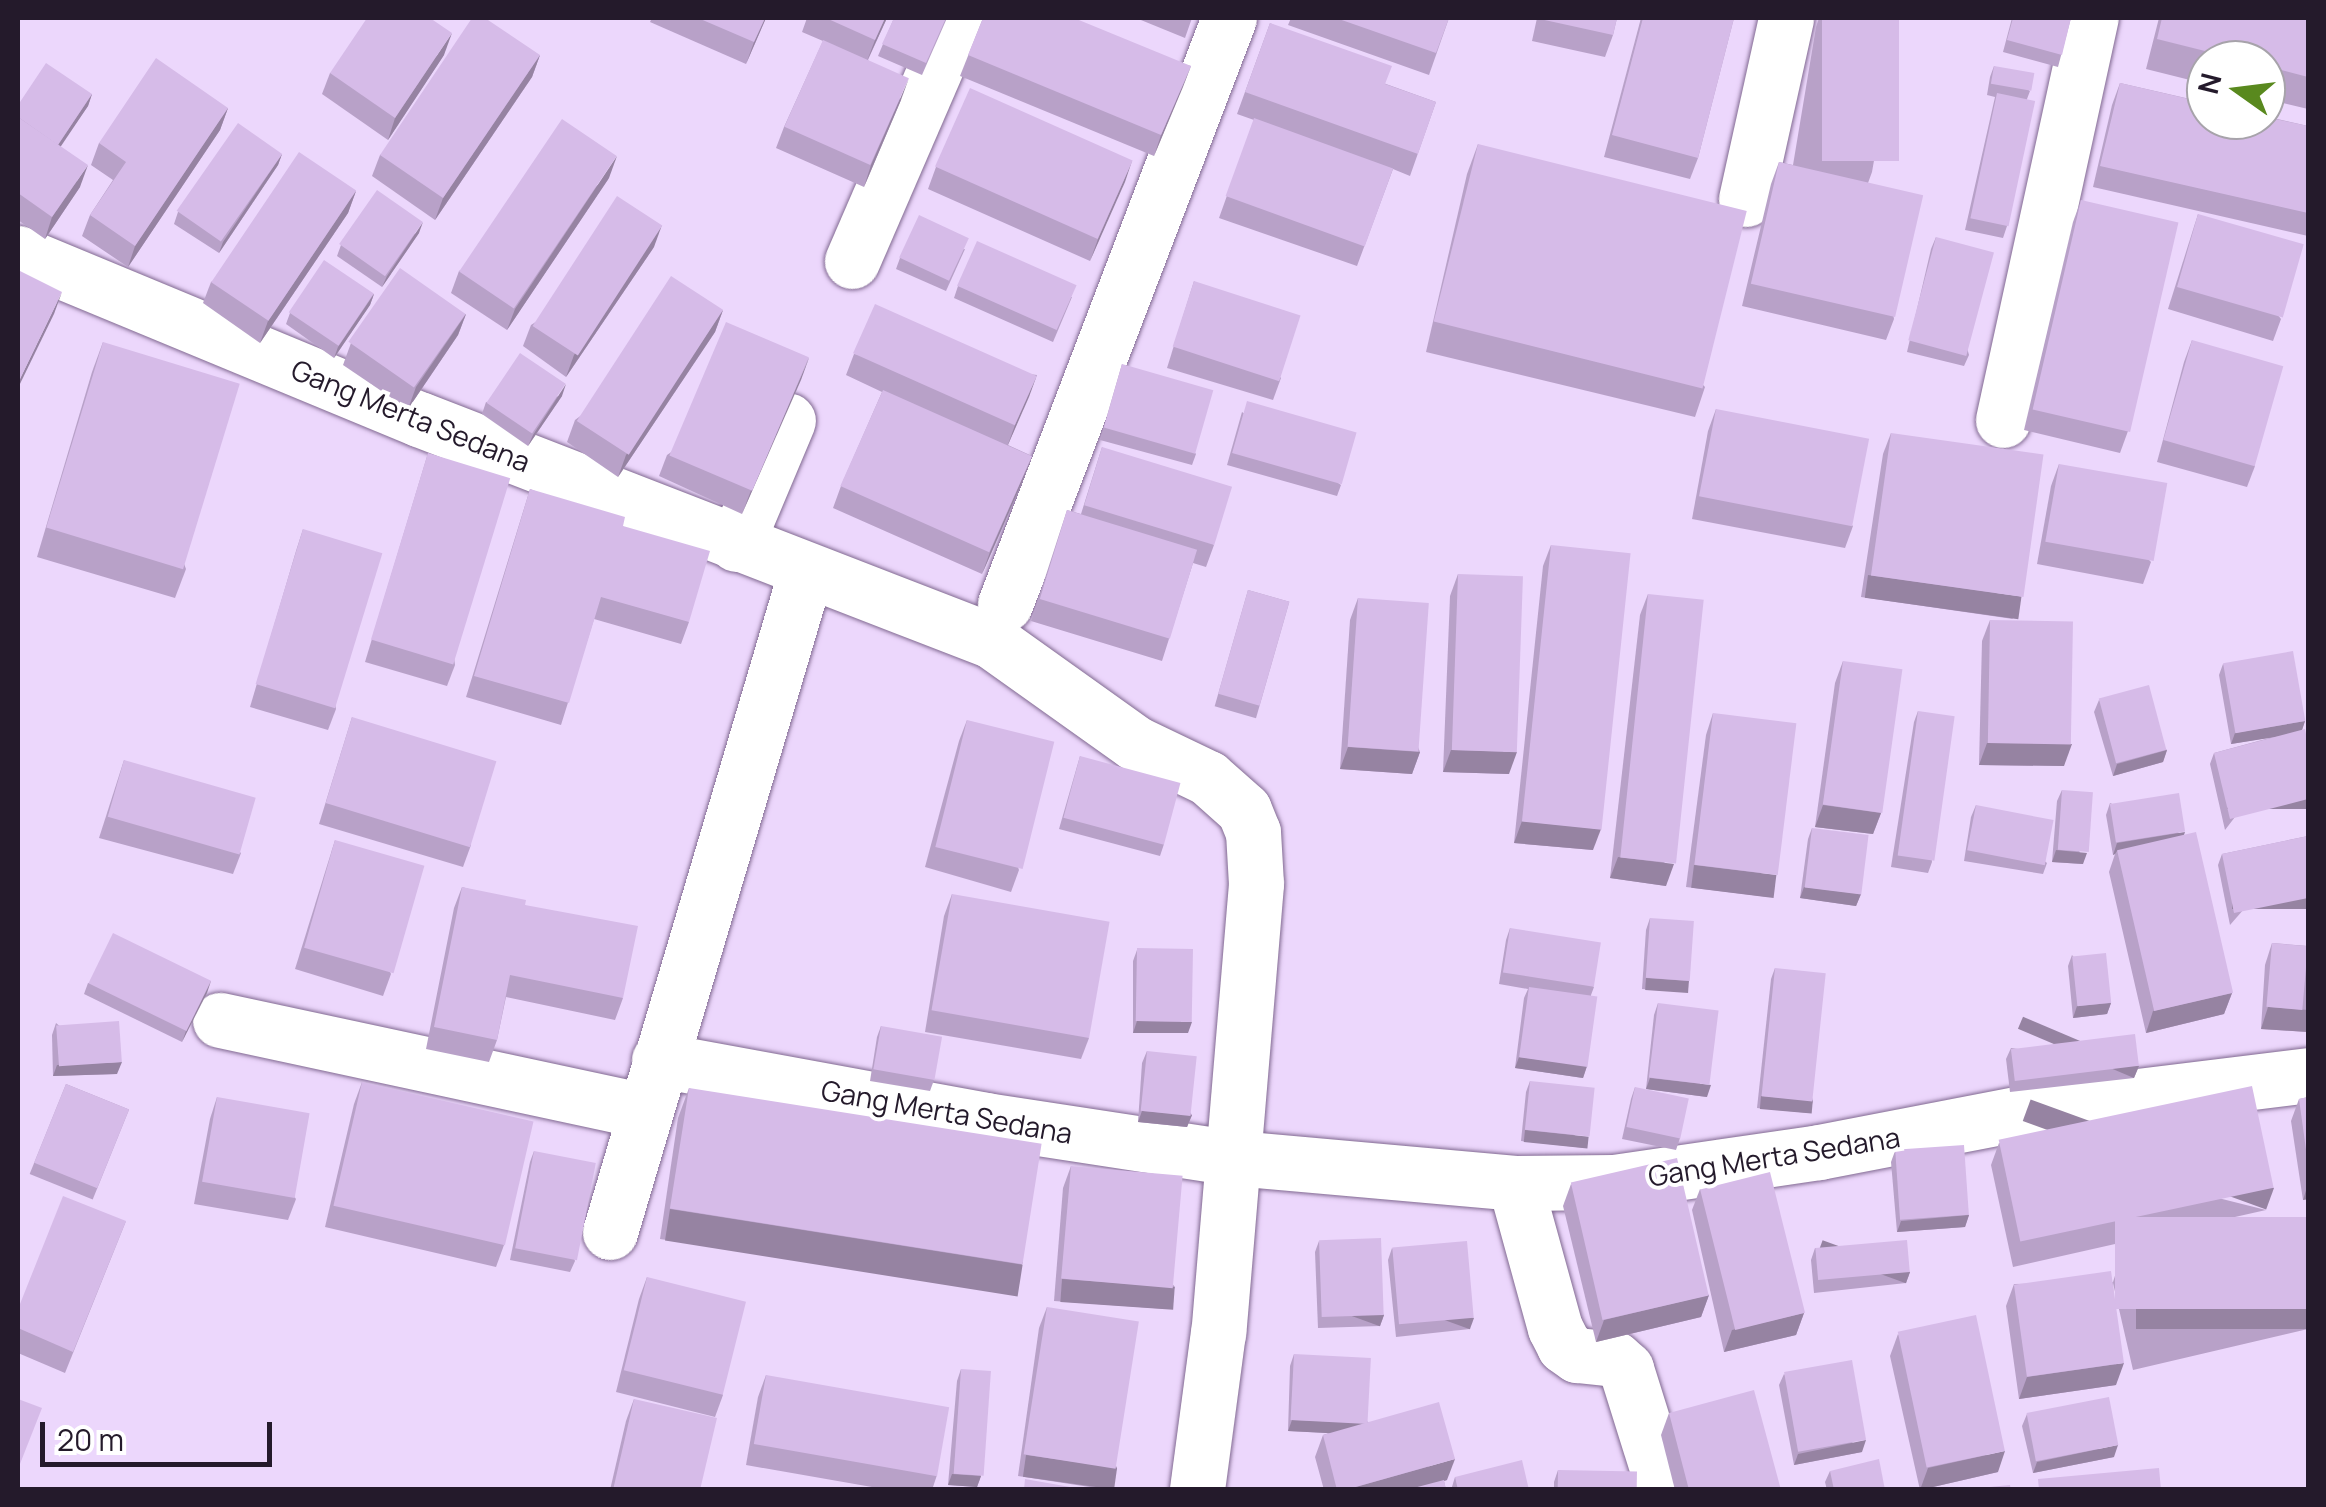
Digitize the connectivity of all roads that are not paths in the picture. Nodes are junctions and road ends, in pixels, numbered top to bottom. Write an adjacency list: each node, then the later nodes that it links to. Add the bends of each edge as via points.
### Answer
1 (958, 18): 7 (street)
2 (1229, 18): 12 (street)
3 (1786, 18): 5 (street)
4 (2090, 18): 9 (street)
5 (1746, 199)
6 (18, 253): 10 (street, Gang Merta Sedana)
7 (852, 260)
8 (788, 420): 10 (street)
9 (2003, 420)
10 (736, 544): 11 (street, Gang Merta Sedana)
11 (806, 571): 14 (street); 17 (street, Gang Merta Sedana, via 992,641 1135,743 1208,778 1244,810 1253,832 1256,884)
12 (1005, 604)
13 (220, 1020): 16 (street)
14 (659, 1060): 16 (street); 17 (street, Gang Merta Sedana)
15 (2308, 1075): 18 (street, Gang Merta Sedana, via 2057,1106 1819,1152 1632,1179)
16 (644, 1111): 19 (street)
17 (1235, 1158): 18 (street, Gang Merta Sedana); 20 (street, Gang Merta Sedana)
18 (1516, 1184): 21 (street, via 1559,1337 1578,1354 1615,1358 1626,1369)
19 (610, 1232)
20 (1196, 1490)
21 (1664, 1490)

